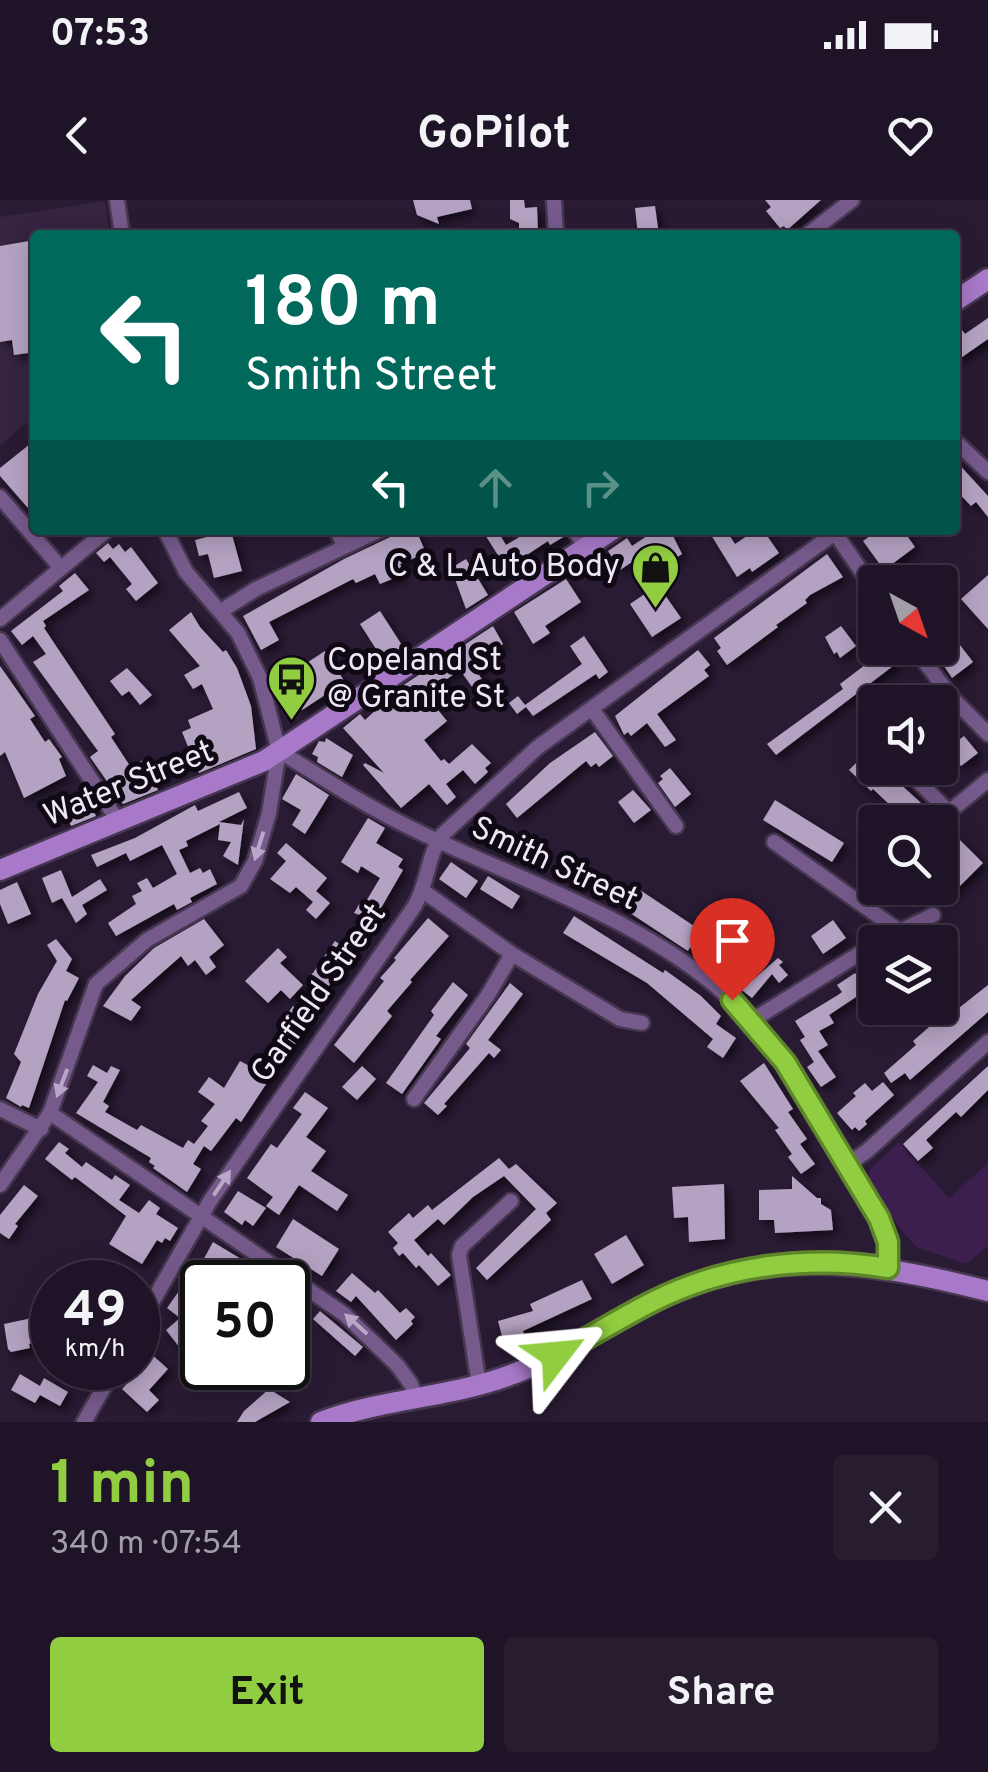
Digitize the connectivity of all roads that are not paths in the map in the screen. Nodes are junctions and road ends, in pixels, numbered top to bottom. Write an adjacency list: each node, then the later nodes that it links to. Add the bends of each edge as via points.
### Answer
1 (117, 200): 4 (street)
2 (554, 200): 5 (street)
3 (852, 200): 6 (street)
4 (121, 230)
5 (556, 230)
6 (813, 230)
7 (988, 280): 8 (main road)
8 (960, 297)
9 (960, 448): 10 (street)
10 (988, 472)
11 (0, 497): 12 (street)
12 (30, 531)
13 (33, 535): 23 (street)
14 (101, 535): 23 (street)
15 (168, 535): 24 (street, via 186,572)
16 (339, 535): 21 (street)
17 (369, 535): 21 (street)
18 (833, 535): 28 (street)
19 (839, 535): 22 (street)
20 (580, 539): 30 (main road, Water Street)
21 (344, 546): 24 (street)
22 (858, 565)
23 (62, 568): 25 (street)
24 (221, 611): 30 (street, via 254,664)
25 (0, 618)
26 (0, 640): 33 (street)
27 (927, 665): 29 (street)
28 (592, 709): 34 (street); 35 (street, via 521,760)
29 (988, 734)
30 (279, 751): 33 (main road, Water Street); 35 (street); 49 (street, one-way to 49, via 270,813 250,874 235,891 158,932 101,978)
31 (988, 780): 32 (street, via 950,812)
32 (923, 785)
33 (118, 821): 37 (main road, Water Street)
34 (676, 826)
35 (438, 840): 38 (street, Garfield Street); 44 (street, Smith Street, via 618,923 716,987)
36 (774, 842): 40 (street)
37 (0, 870)
38 (423, 890): 42 (street); 54 (street, Garfield Street, one-way to 38)
39 (933, 914): 41 (street)
40 (891, 925)
41 (909, 925)
42 (512, 954): 45 (street, via 620,1020); 47 (street)
43 (858, 954): 44 (street)
44 (751, 1021): 51 (street, Smith Street, via 785,1062)
45 (642, 1023)
46 (988, 1042): 51 (street)
47 (414, 1099)
48 (0, 1109): 50 (street)
49 (50, 1113): 50 (street); 54 (street)
50 (41, 1129): 52 (street)
51 (846, 1165): 55 (street, Smith Street, via 885,1230)
52 (0, 1185)
53 (511, 1201): 58 (street, via 459,1255)
54 (200, 1217): 56 (street, Garfield Street); 60 (street, one-way to 54, via 403,1372 354,1322)
55 (888, 1268): 57 (main road); 58 (main road, via 805,1262 720,1276)
56 (160, 1288)
57 (988, 1291)
58 (479, 1385): 60 (main road)
59 (102, 1390): 61 (street)
60 (416, 1399): 62 (main road)
61 (84, 1422)
62 (322, 1422)

